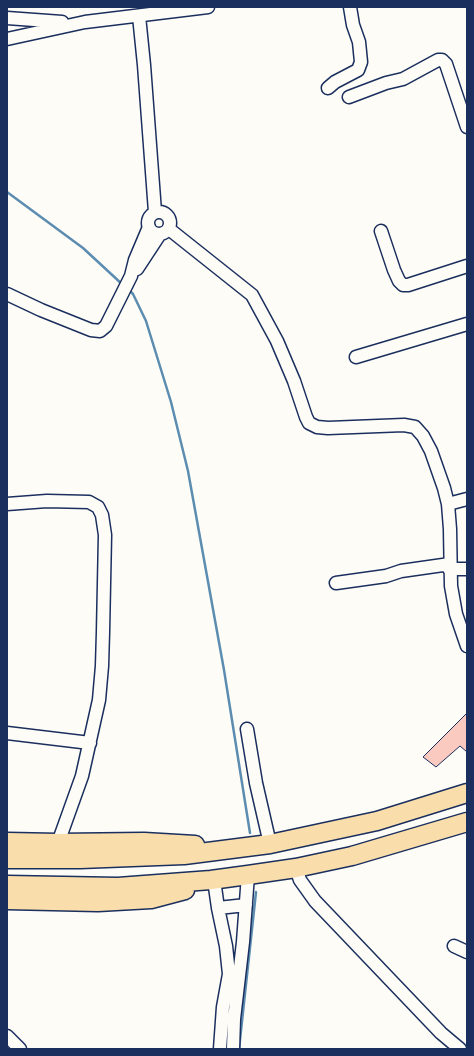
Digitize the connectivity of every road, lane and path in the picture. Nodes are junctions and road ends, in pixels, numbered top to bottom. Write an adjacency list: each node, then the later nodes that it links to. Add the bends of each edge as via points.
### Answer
1 (208, 7): 3 (street)
2 (350, 7): 7 (street, via 361,62 358,70)
3 (139, 16): 5 (street); 10 (street)
4 (7, 18): 5 (street)
5 (86, 22): 6 (street)
6 (7, 38)
7 (328, 88)
8 (349, 97): 9 (street, via 403,79 442,60 446,64)
9 (467, 127)
10 (155, 212): 11 (street, via 149,217); 13 (street, via 168,215 171,222)
11 (149, 227): 13 (street, via 153,233); 15 (street)
12 (381, 231): 14 (street, via 394,270 403,284 408,285)
13 (165, 232): 15 (street); 21 (street, via 252,295 277,341 309,423 328,428 388,425 415,427 423,436 430,451)
14 (467, 266)
15 (131, 276): 16 (street, via 106,326 100,331 90,330)
16 (7, 294)
17 (467, 324): 18 (street)
18 (356, 358)
19 (467, 499): 21 (street)
20 (7, 504): 28 (street, via 47,501 89,502 98,507 102,515 102,666 99,700)
21 (448, 504): 22 (street)
22 (449, 566): 23 (street); 24 (street); 25 (street, via 456,614)
23 (467, 569)
24 (336, 583)
25 (467, 646)
26 (247, 729): 33 (street)
27 (7, 733): 28 (street)
28 (90, 743): 32 (street, via 82,776)
29 (467, 793): 33 (highway, via 377,821)
30 (467, 822): 36 (highway, via 352,856)
31 (7, 842): 32 (highway)
32 (58, 843): 34 (highway, via 144,842)
33 (270, 844): 34 (highway)
34 (228, 849): 35 (highway, via 184,855)
35 (7, 859)
36 (296, 868): 37 (highway); 46 (street, via 300,880 315,901 441,1033)
37 (248, 875): 38 (highway); 41 (street)
38 (213, 880): 39 (highway, via 118,888); 40 (highway, via 152,899 98,902); 42 (street)
39 (7, 885)
40 (7, 900)
41 (246, 905): 42 (street); 45 (street, via 234,1019)
42 (218, 908): 45 (street, via 229,974 223,1007)
43 (454, 946): 44 (street)
44 (467, 952)
45 (227, 1047)
46 (460, 1049)

